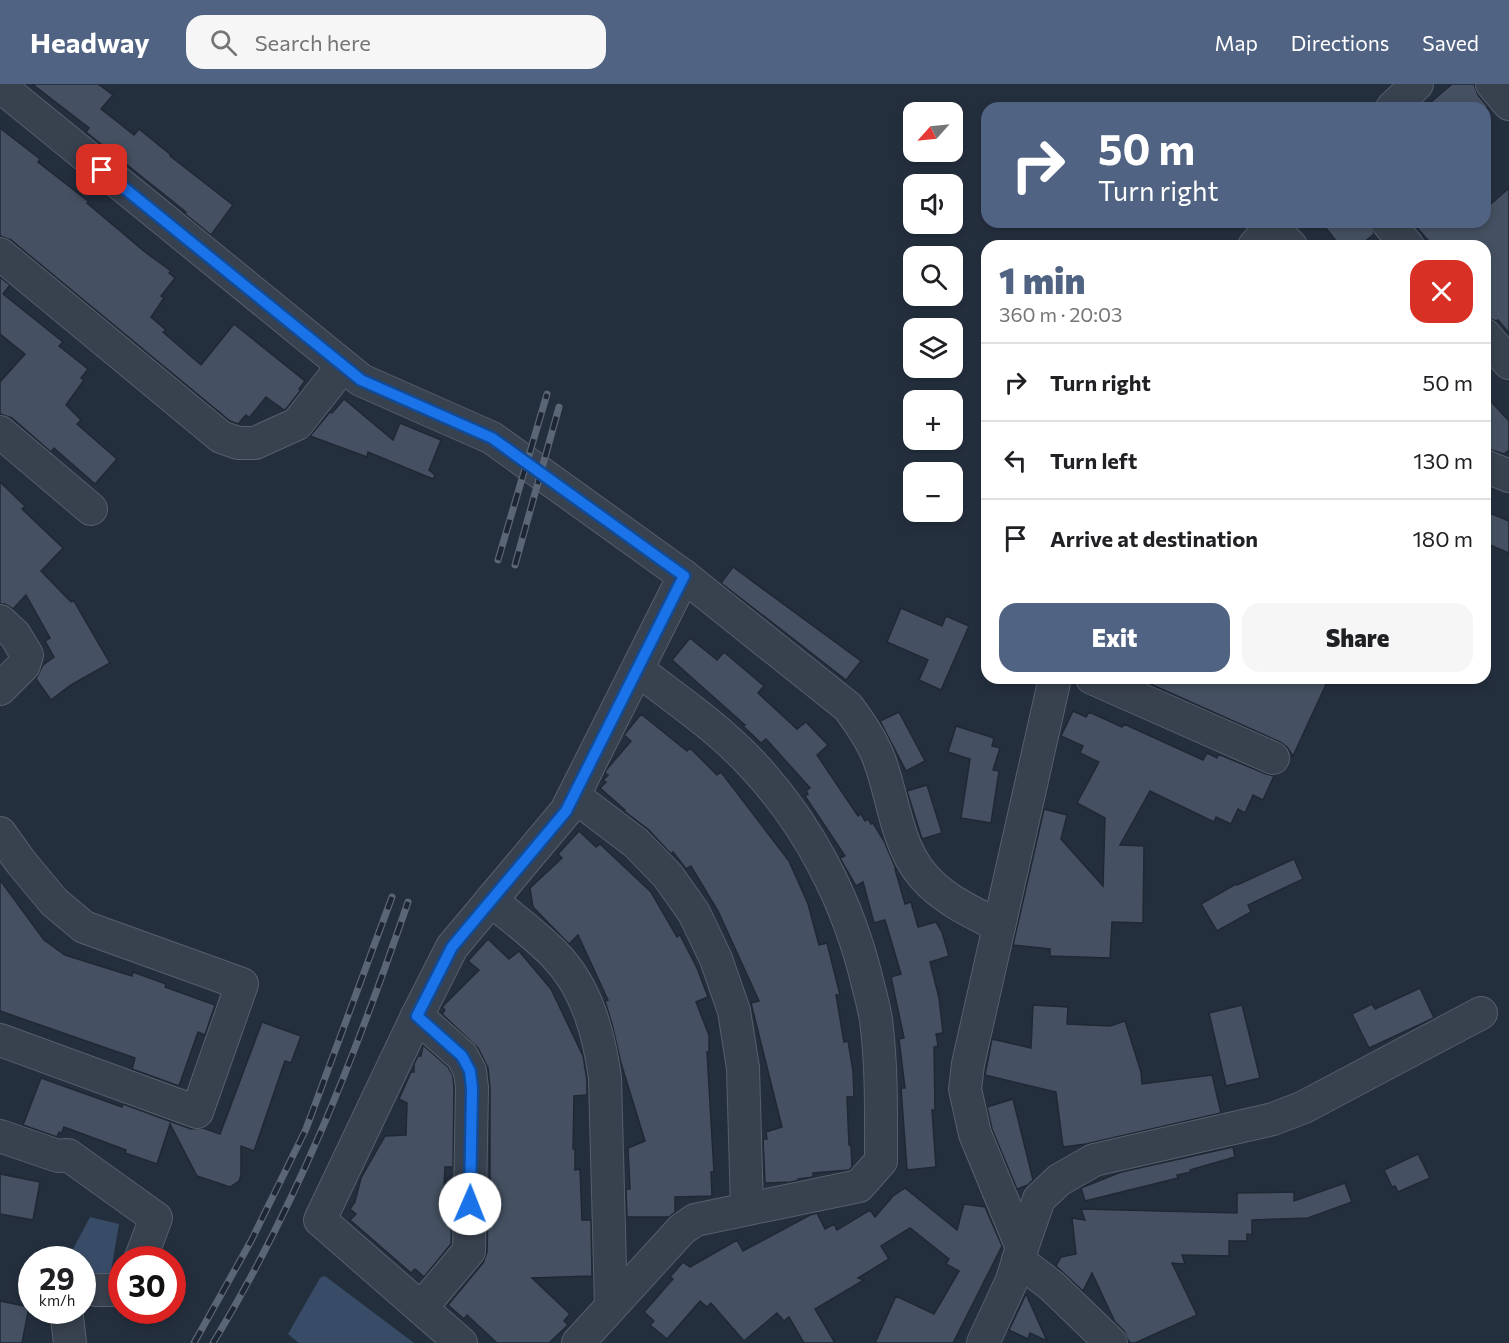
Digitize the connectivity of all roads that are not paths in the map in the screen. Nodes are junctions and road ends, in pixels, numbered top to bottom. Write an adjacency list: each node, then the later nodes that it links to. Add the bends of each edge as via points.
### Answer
1 (1417, 84): 4 (street)
2 (1492, 84): 5 (street)
3 (3, 95): 11 (street)
4 (1398, 102)
5 (1509, 104)
6 (1392, 228): 7 (street)
7 (1403, 240)
8 (0, 254): 11 (street, via 221,437 238,443 255,443 297,424)
9 (1491, 342): 10 (street)
10 (1509, 363)
11 (342, 367): 16 (street, via 361,380 492,438)
12 (0, 432): 15 (street)
13 (1491, 468): 14 (street)
14 (1509, 476)
15 (91, 508)
16 (684, 576): 18 (street); 26 (street, via 848,707 879,756 903,840 915,864 945,896)
17 (0, 621): 21 (street, via 15,635 27,655 24,665)
18 (638, 670): 23 (street); 31 (street, via 751,763 804,832 844,909 859,948 876,1019 881,1161 859,1186)
19 (1054, 684): 26 (street)
20 (1106, 684): 22 (street)
21 (0, 689)
22 (1273, 758)
23 (574, 796): 25 (street, via 566,811); 31 (street, via 636,843 668,876 694,913 716,959 734,1011 743,1068)
24 (0, 833): 29 (street, via 54,902 84,927 242,984 197,1112)
25 (491, 900): 28 (street, via 452,947); 34 (street, via 555,954 574,979 594,1022 605,1078)
26 (999, 926): 33 (street, via 965,1089 975,1134)
27 (1480, 1013): 33 (street, via 1304,1107 1273,1119 1094,1160 1059,1180 1039,1199)
28 (417, 1016): 35 (street, via 462,1056 470,1071 472,1088 469,1251); 35 (street, via 320,1220)
29 (0, 1040)
30 (0, 1136): 32 (street, via 58,1156 68,1155 156,1218)
31 (747, 1208): 34 (street, via 695,1220 682,1229)
32 (145, 1246)
33 (1020, 1254): 38 (street); 39 (street)
34 (611, 1306): 37 (street)
35 (421, 1308): 36 (street)
36 (461, 1343)
37 (578, 1343)
38 (983, 1343)
39 (1111, 1343)

